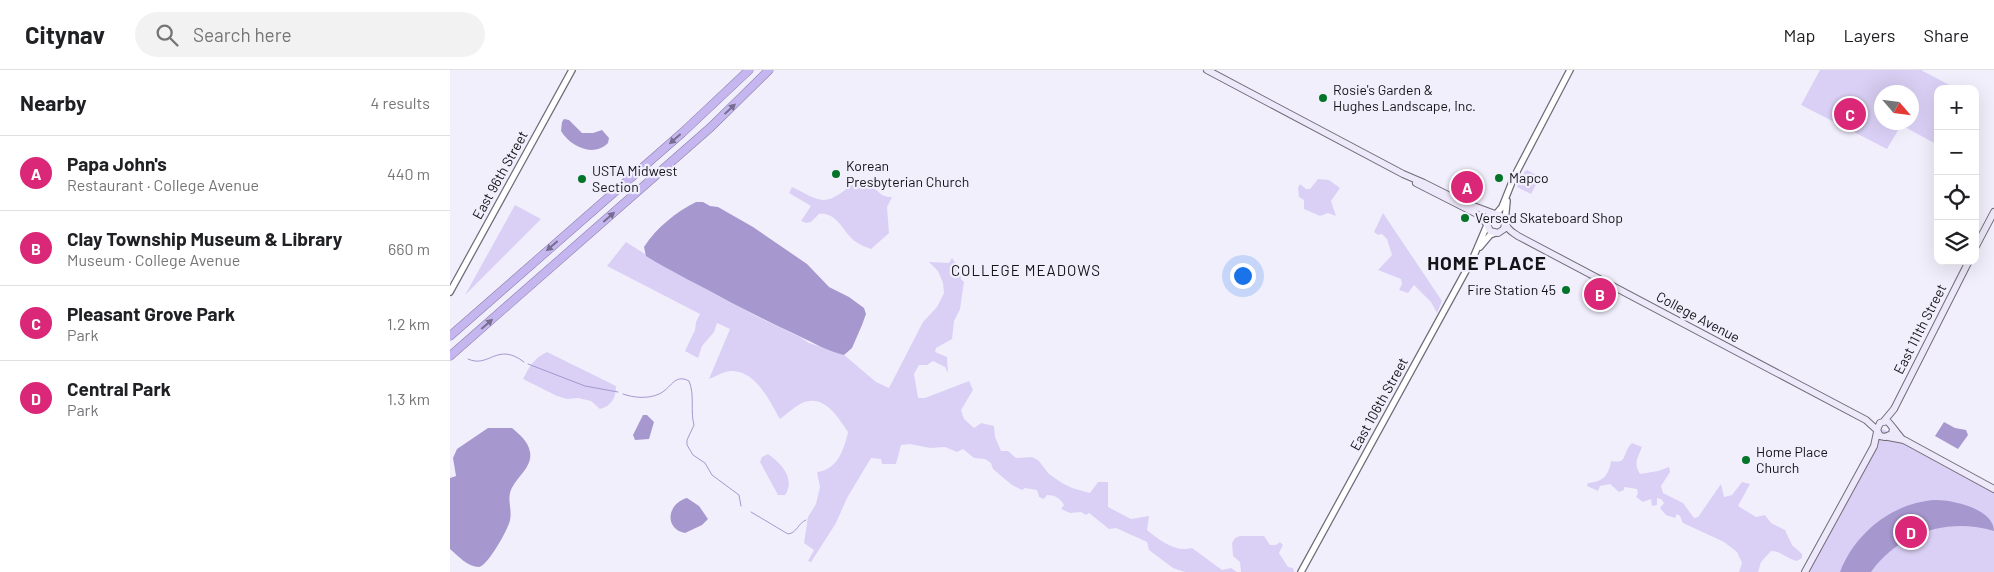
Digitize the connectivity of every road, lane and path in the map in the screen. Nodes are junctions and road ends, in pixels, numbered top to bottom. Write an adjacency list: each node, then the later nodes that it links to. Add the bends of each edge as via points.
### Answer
1 (572, 70): 17 (street, East 96th Street)
2 (748, 70): 18 (highway, one-way to 18, via 682,133)
3 (769, 70): 19 (highway, one-way to 3, via 711,127)
4 (1207, 70): 6 (main road)
5 (1570, 70): 7 (street, via 1514,177)
6 (1403, 174): 9 (main road); 11 (main road, via 1479,215)
7 (1506, 199): 9 (street); 10 (street)
8 (1994, 212): 14 (main road)
9 (1495, 214): 10 (main road, via 1502,216); 11 (main road, via 1489,217)
10 (1505, 222): 12 (main road, via 1504,229); 13 (main road, College Avenue)
11 (1487, 224): 12 (main road, via 1490,231); 15 (street, East 106th Street)
12 (1496, 233): 13 (main road, College Avenue); 15 (street, East 106th Street, via 1487,237)
13 (1518, 236): 21 (main road, College Avenue)
14 (1979, 240)
15 (1478, 248): 29 (street, East 106th Street)
16 (1967, 265): 20 (main road, East 111th Street)
17 (450, 292)
18 (450, 336)
19 (450, 356)
20 (1894, 409): 22 (main road, East 111th Street); 23 (main road, East 111th Street)
21 (1866, 420): 22 (main road, College Avenue); 24 (main road, College Avenue)
22 (1883, 422): 23 (main road, via 1889,422); 24 (main road)
23 (1893, 427): 25 (main road, via 1892,434); 26 (main road)
24 (1877, 431): 25 (main road, via 1880,436); 27 (main road)
25 (1887, 437): 26 (main road); 27 (main road)
26 (1904, 440): 28 (main road)
27 (1874, 446): 30 (main road)
28 (1994, 488)
29 (1301, 572)
30 (1805, 572)

